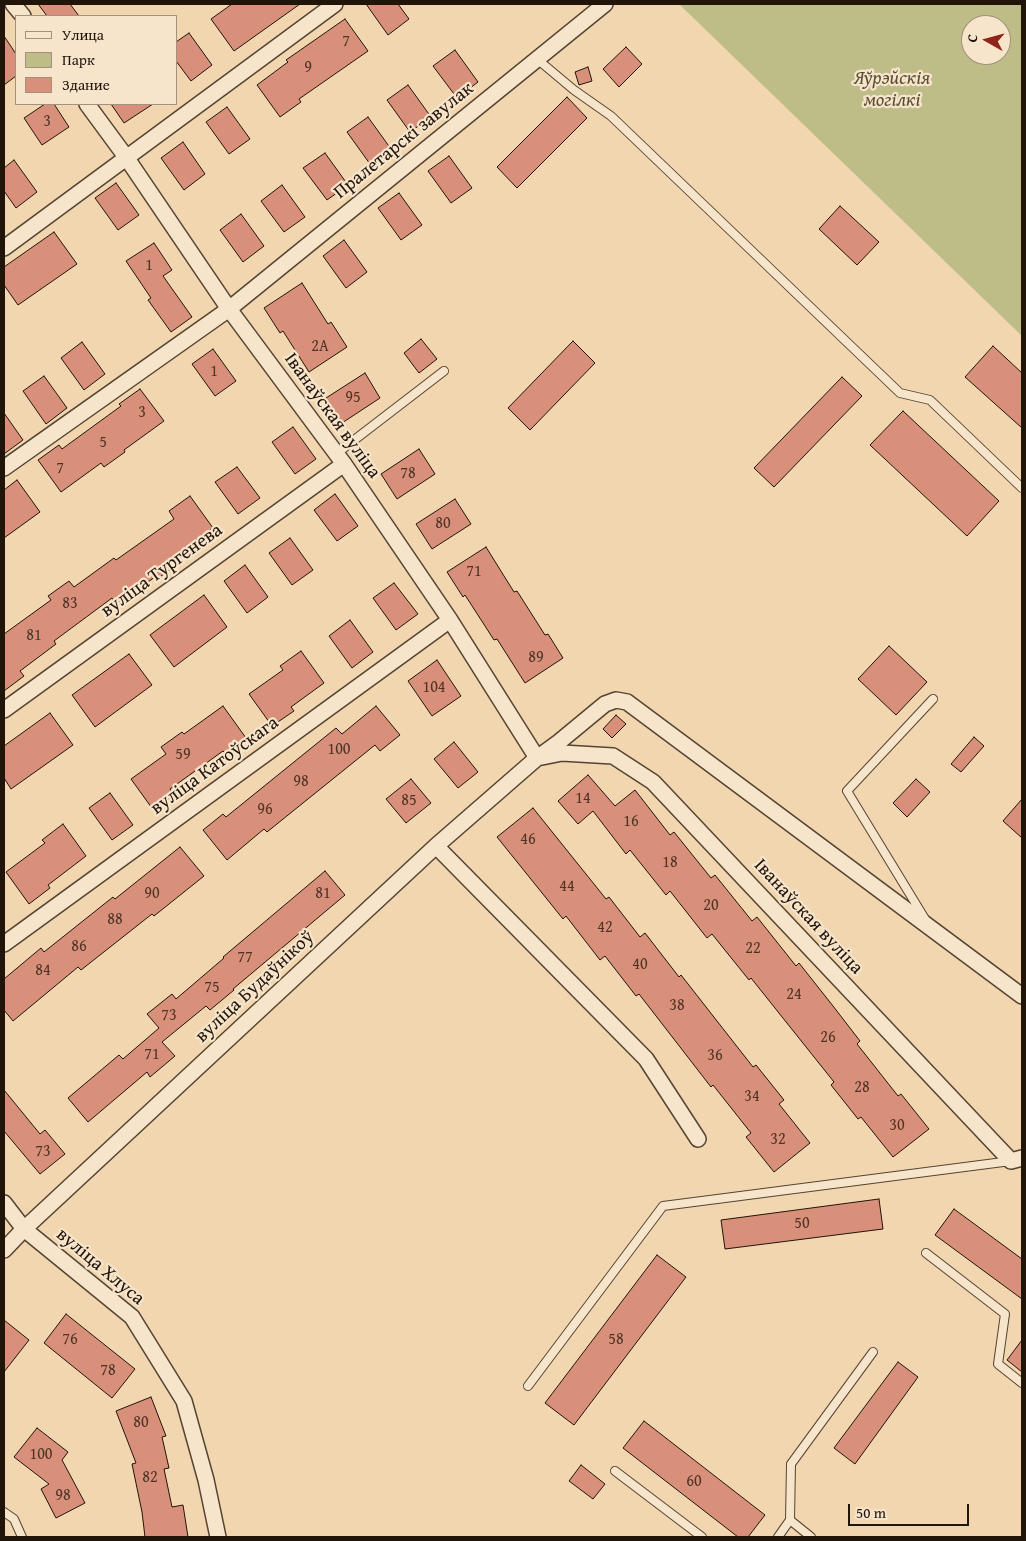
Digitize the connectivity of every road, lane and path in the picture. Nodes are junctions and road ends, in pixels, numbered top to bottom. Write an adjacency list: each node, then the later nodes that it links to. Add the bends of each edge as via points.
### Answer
1 (12, 4): 4 (street); 5 (street)
2 (335, 4): 8 (street)
3 (605, 4): 6 (street, Пралетарскі завулак)
4 (4, 9)
5 (22, 15)
6 (537, 59): 10 (street, Пралетарскі завулак); 14 (lane, via 610,116 900,393 930,400)
7 (88, 105): 8 (street, Іванаўская вуліца)
8 (126, 157): 9 (street); 10 (street, Іванаўская вуліца)
9 (4, 248)
10 (229, 309): 12 (street, Іванаўская вуліца); 13 (street, Пралетарскі завулак)
11 (444, 371): 12 (lane)
12 (340, 459): 15 (street, Іванаўская вуліца); 17 (street, вуліца Тургенева)
13 (4, 468)
14 (1022, 488)
15 (450, 620): 18 (street, Іванаўская вуліца); 21 (street, вуліца Катоўскага)
16 (933, 699): 20 (lane, via 847,791)
17 (4, 710)
18 (537, 758): 19 (street, вуліца Будаўнікоў); 20 (street, via 605,704 616,700 627,702); 24 (street, Іванаўская вуліца, via 562,753 613,756 653,782)
19 (436, 846): 23 (street, via 646,1059); 26 (street, вуліца Будаўнікоў)
20 (930, 927): 22 (street)
21 (4, 944)
22 (1022, 996)
23 (698, 1139)
24 (1016, 1160): 31 (lane, via 663,1206)
25 (4, 1203): 26 (street, вуліца Хлуса)
26 (24, 1229): 27 (street, вуліца Будаўнікоў); 36 (street, вуліца Хлуса, via 132,1318 184,1401)
27 (4, 1250)
28 (926, 1253): 30 (lane, via 1005,1314 998,1364)
29 (873, 1352): 34 (lane, via 791,1464)
30 (1022, 1384)
31 (528, 1386)
32 (615, 1471): 37 (lane)
33 (4, 1512): 35 (lane, via 14,1519)
34 (790, 1520): 38 (lane); 39 (lane)
35 (22, 1537)
36 (218, 1537)
37 (702, 1537)
38 (778, 1537)
39 (811, 1537)

